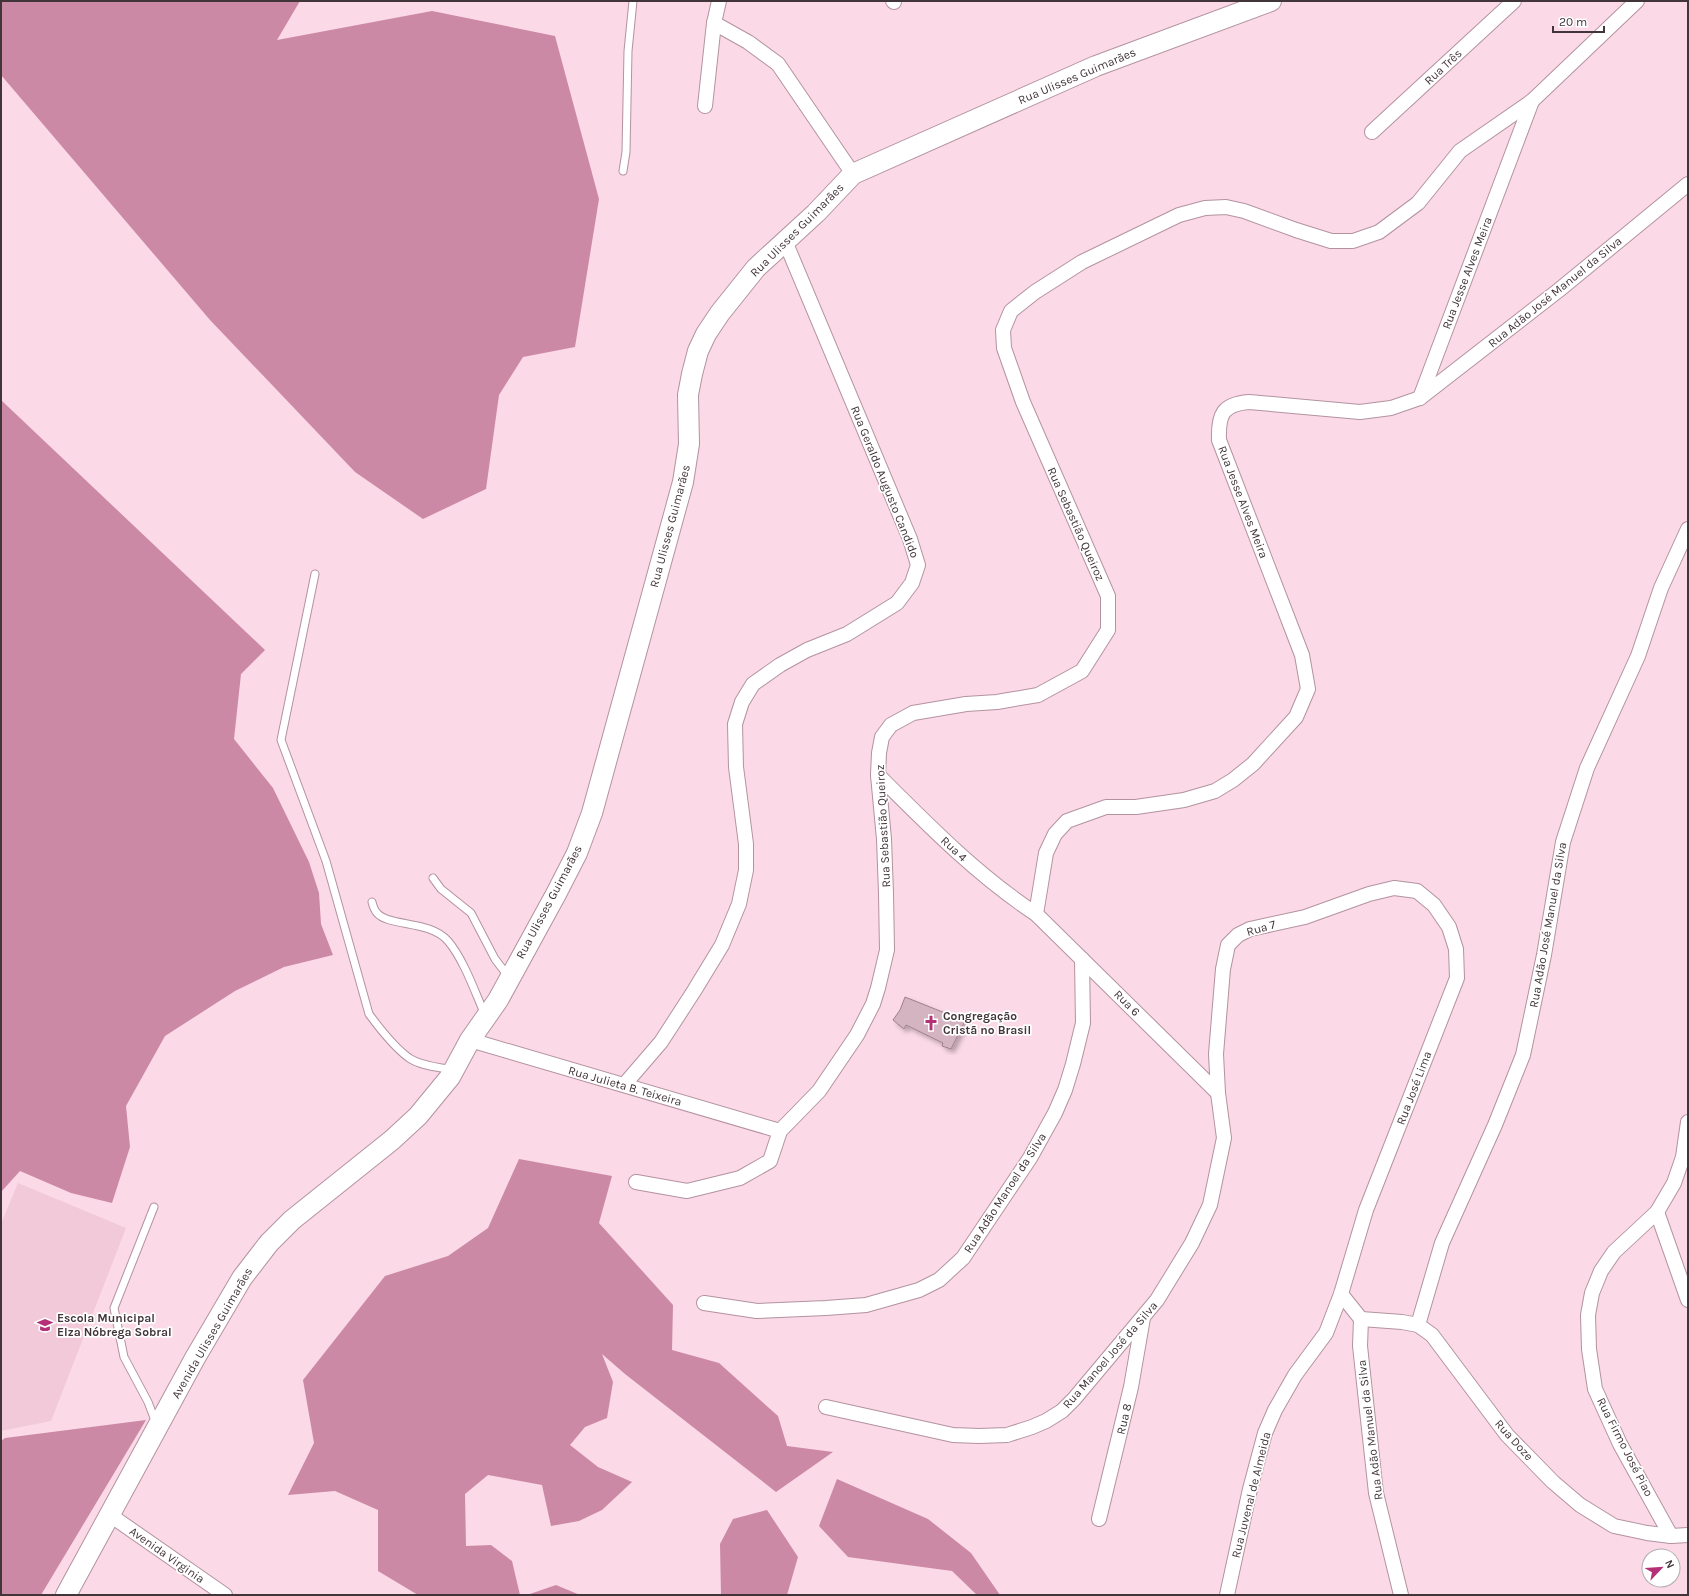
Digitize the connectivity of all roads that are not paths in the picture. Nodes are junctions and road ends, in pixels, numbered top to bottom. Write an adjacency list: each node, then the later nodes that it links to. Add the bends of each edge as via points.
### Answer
1 (633, 1): 10 (lane, via 628,51 626,152)
2 (719, 1): 6 (street)
3 (1271, 1): 11 (main road, Rua Ulisses Guimarães, via 1096,66)
4 (1514, 1): 9 (street, Rua Três)
5 (1637, 1): 7 (street, Rua Sebastião Queiroz)
6 (714, 23): 8 (street); 11 (street, via 748,42 778,64)
7 (1532, 101): 14 (street, Rua Jesse Alves Meira); 17 (street, Rua Sebastião Queiroz, via 1460,151 1418,203 1379,232 1353,241 1331,241 1244,211 1226,207 1205,208 1179,215 1082,262 1035,292 1011,311 1003,330 1004,348 1023,402 1108,596 1108,630 1082,670 1038,695 913,714 895,722 882,737)
8 (705, 106)
9 (1372, 132)
10 (623, 171)
11 (853, 174): 13 (main road, Rua Ulisses Guimarães, via 816,213)
12 (1688, 184): 14 (street, Rua Adão José Manuel da Silva, via 1559,290)
13 (784, 241): 23 (main road, Rua Ulisses Guimarães, via 756,268 724,308 698,351 688,395 689,444 683,482 592,813 577,853); 27 (street, Rua Geraldo Augusto Candido, via 910,539 918,565 912,583 897,604 847,634 807,650 780,665 753,684 742,702 735,724 736,767 746,844 746,870 739,904 722,945 694,991 660,1042)
14 (1420, 398): 21 (street, Rua Jesse Alves Meira, via 1392,408 1360,412 1249,402 1235,403 1225,410 1218,424 1219,440 1302,655 1308,688 1296,716 1259,758 1215,791 1184,800 1136,807 1106,807 1067,821 1055,834 1046,853)
15 (1688, 529): 39 (street, Rua Adão José Manuel da Silva, via 1661,588 1638,656 1587,768 1562,842 1544,955 1523,1056 1442,1243)
16 (314, 574): 26 (lane, via 281,740 326,861 369,1014 384,1034 410,1058 424,1065)
17 (878, 775): 21 (street, Rua 4, via 981,874); 30 (street, Rua Sebastião Queiroz, via 884,854 886,950 878,988 857,1035 820,1091)
18 (433, 878): 23 (lane, via 441,890 471,913 495,959)
19 (1417, 891): 28 (street, Rua 7, via 1394,888 1368,894 1305,917 1250,929 1238,935 1228,945 1223,969 1216,1054); 34 (street, Rua José Lima, via 1434,905 1449,927 1456,949 1457,978 1366,1210)
20 (372, 902): 24 (lane, via 377,914 385,920 428,928 448,940)
21 (1036, 914): 22 (street, Rua 6)
22 (1082, 959): 28 (street, Rua 6); 36 (street, Rua Adão Manoel da Silva, via 1083,1023 1065,1090 1030,1158 963,1258 938,1280 919,1290 866,1305 757,1311)
23 (510, 978): 24 (main road, Rua Ulisses Guimarães)
24 (486, 1017): 25 (main road, Rua Ulisses Guimarães)
25 (470, 1040): 26 (main road, Avenida Ulisses Guimarães); 27 (street, Rua Julieta B. Teixeira)
26 (453, 1070): 41 (main road, Avenida Ulisses Guimarães, via 418,1116 403,1131 292,1220 269,1243 242,1278)
27 (624, 1085): 30 (street, Rua Julieta B. Teixeira)
28 (1218, 1093): 37 (street, Rua Manoel José da Silva, via 1224,1138 1210,1205 1177,1271)
29 (1688, 1122): 33 (street, Rua Firmo José Piao, via 1683,1157 1674,1183)
30 (780, 1131): 31 (street, Rua Sebastião Queiroz, via 770,1161 740,1178 687,1191)
31 (636, 1182)
32 (154, 1207): 41 (lane, via 114,1308 124,1357 148,1402)
33 (1657, 1212): 35 (street); 45 (street, Rua Firmo José Piao, via 1614,1252 1601,1271 1592,1293 1588,1315 1589,1350 1595,1389 1620,1444)
34 (1341, 1294): 38 (street); 48 (street, Rua Juvenal de Almeida, via 1326,1333 1295,1375 1265,1433)
35 (1688, 1300)
36 (704, 1303)
37 (1143, 1318): 40 (street, Rua Manoel José da Silva, via 1062,1411 1046,1421 1007,1434 953,1435); 43 (street, Rua 8, via 1131,1387)
38 (1361, 1319): 39 (street, Rua Doze); 49 (street, Rua Adão Manuel da Silva, via 1360,1346 1376,1493)
39 (1418, 1325): 45 (street, Rua Doze, via 1432,1335 1442,1347 1507,1435 1553,1482 1580,1505 1614,1526)
40 (826, 1406)
41 (158, 1428): 42 (main road, Avenida Ulisses Guimarães)
42 (110, 1515): 46 (main road, Avenida Ulisses Guimarães); 47 (street, Avenida Virginia)
43 (1099, 1519)
44 (1688, 1535): 45 (street, Rua Doze)
45 (1671, 1536)
46 (66, 1595)
47 (224, 1595)
48 (1227, 1595)
49 (1401, 1595)

